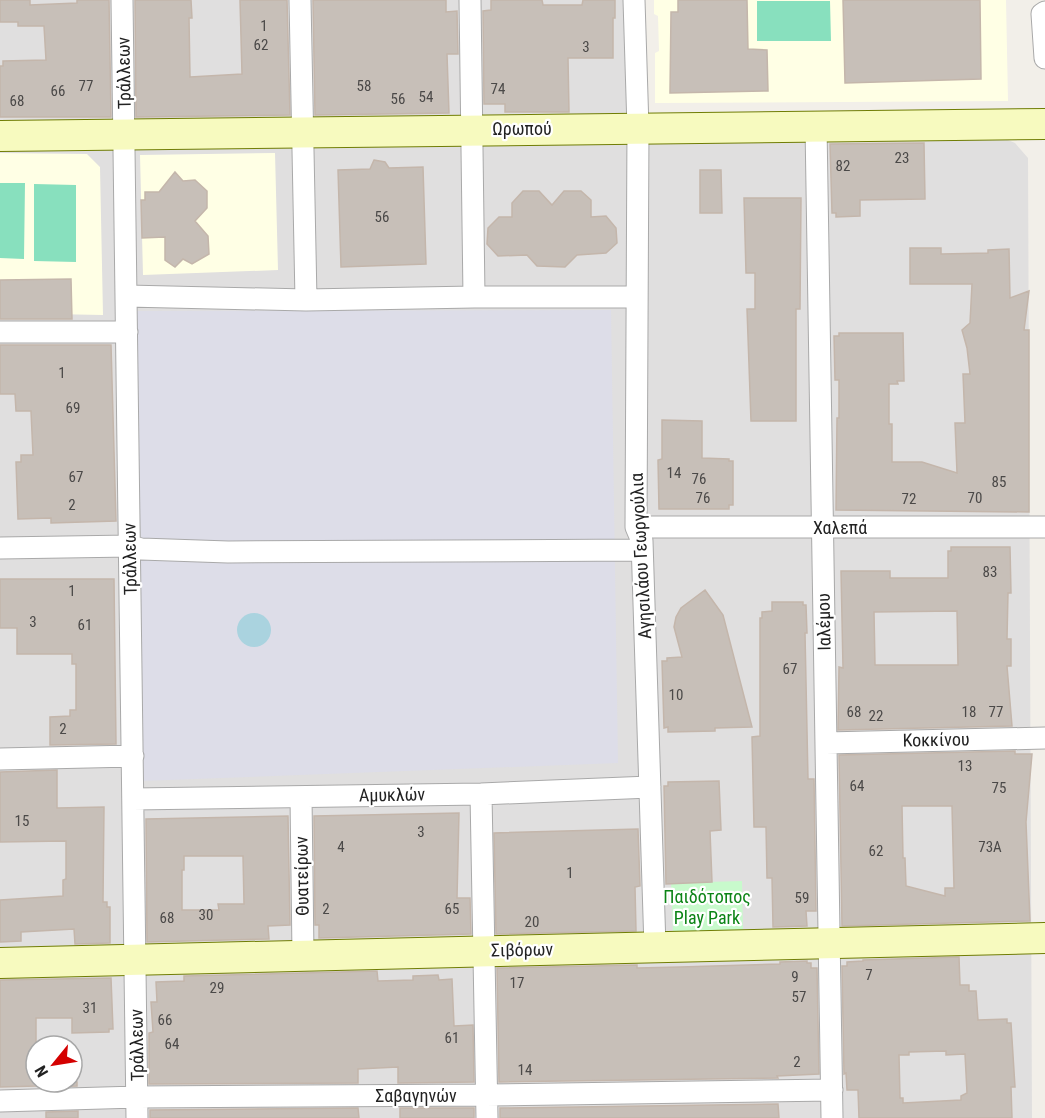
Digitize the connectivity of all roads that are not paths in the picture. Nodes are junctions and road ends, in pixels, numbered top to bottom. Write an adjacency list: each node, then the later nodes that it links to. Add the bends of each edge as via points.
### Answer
1 (122, 0): 12 (street, Τράλλεων)
2 (300, 0): 11 (street)
3 (470, 0): 10 (street)
4 (634, 0): 9 (street, Αγησιλάου Γεωργούλια)
5 (1044, 13): 6 (street)
6 (1045, 58)
7 (1045, 124): 8 (street, Ωρωπού)
8 (816, 126): 9 (street, Ωρωπού); 22 (street, Ιαλέμου)
9 (638, 128): 10 (street, Ωρωπού); 16 (street, Αγησιλάου Γεωργούλια)
10 (473, 130): 11 (street, Ωρωπού); 15 (street)
11 (302, 132): 12 (street, Ωρωπού); 17 (street)
12 (125, 134): 13 (street, Ωρωπού); 14 (street, Τράλλεων)
13 (0, 136)
14 (127, 297): 17 (street); 19 (street, Τράλλεων)
15 (474, 297): 16 (street); 17 (street)
16 (637, 297): 20 (street, Αγησιλάου Γεωργούλια)
17 (306, 300)
18 (0, 332): 19 (street)
19 (127, 332): 23 (street, Τράλλεων)
20 (636, 527): 22 (street, Χαλεπά); 25 (street, Αγησιλάου Γεωργούλια)
21 (1045, 527): 22 (street, Χαλεπά)
22 (822, 528): 27 (street, Ιαλέμου)
23 (130, 546): 24 (street); 25 (street, via 228,552); 28 (street, Τράλλεων)
24 (0, 548)
25 (642, 550): 30 (street, Αγησιλάου Γεωργούλια)
26 (1045, 738): 27 (street, Κοκκίνου)
27 (826, 743): 35 (street, Ιαλέμου)
28 (133, 756): 29 (street); 33 (street, Τράλλεων)
29 (0, 759)
30 (650, 787): 31 (street, Αμυκλών); 36 (street, Αγησιλάου Γεωργούλια)
31 (481, 794): 32 (street, Αμυκλών); 37 (street)
32 (301, 797): 33 (street, Αμυκλών); 38 (street, Θυατείρων)
33 (133, 799): 39 (street, Τράλλεων)
34 (1045, 938): 35 (street, Σιβόρων)
35 (830, 943): 36 (street, Σιβόρων); 41 (street, Ιαλέμου)
36 (655, 947): 37 (street, Σιβόρων)
37 (484, 951): 38 (street, Σιβόρων); 42 (street)
38 (303, 956): 39 (street, Σιβόρων)
39 (135, 959): 40 (street, Σιβόρων); 44 (street, Τράλλεων)
40 (0, 963)
41 (832, 1090): 42 (street, Σαβαγηνών); 46 (street, Ιαλέμου)
42 (486, 1095): 44 (street, Σαβαγηνών); 45 (street)
43 (0, 1101): 44 (street, Σαβαγηνών)
44 (137, 1108)
45 (487, 1118)
46 (832, 1118)

